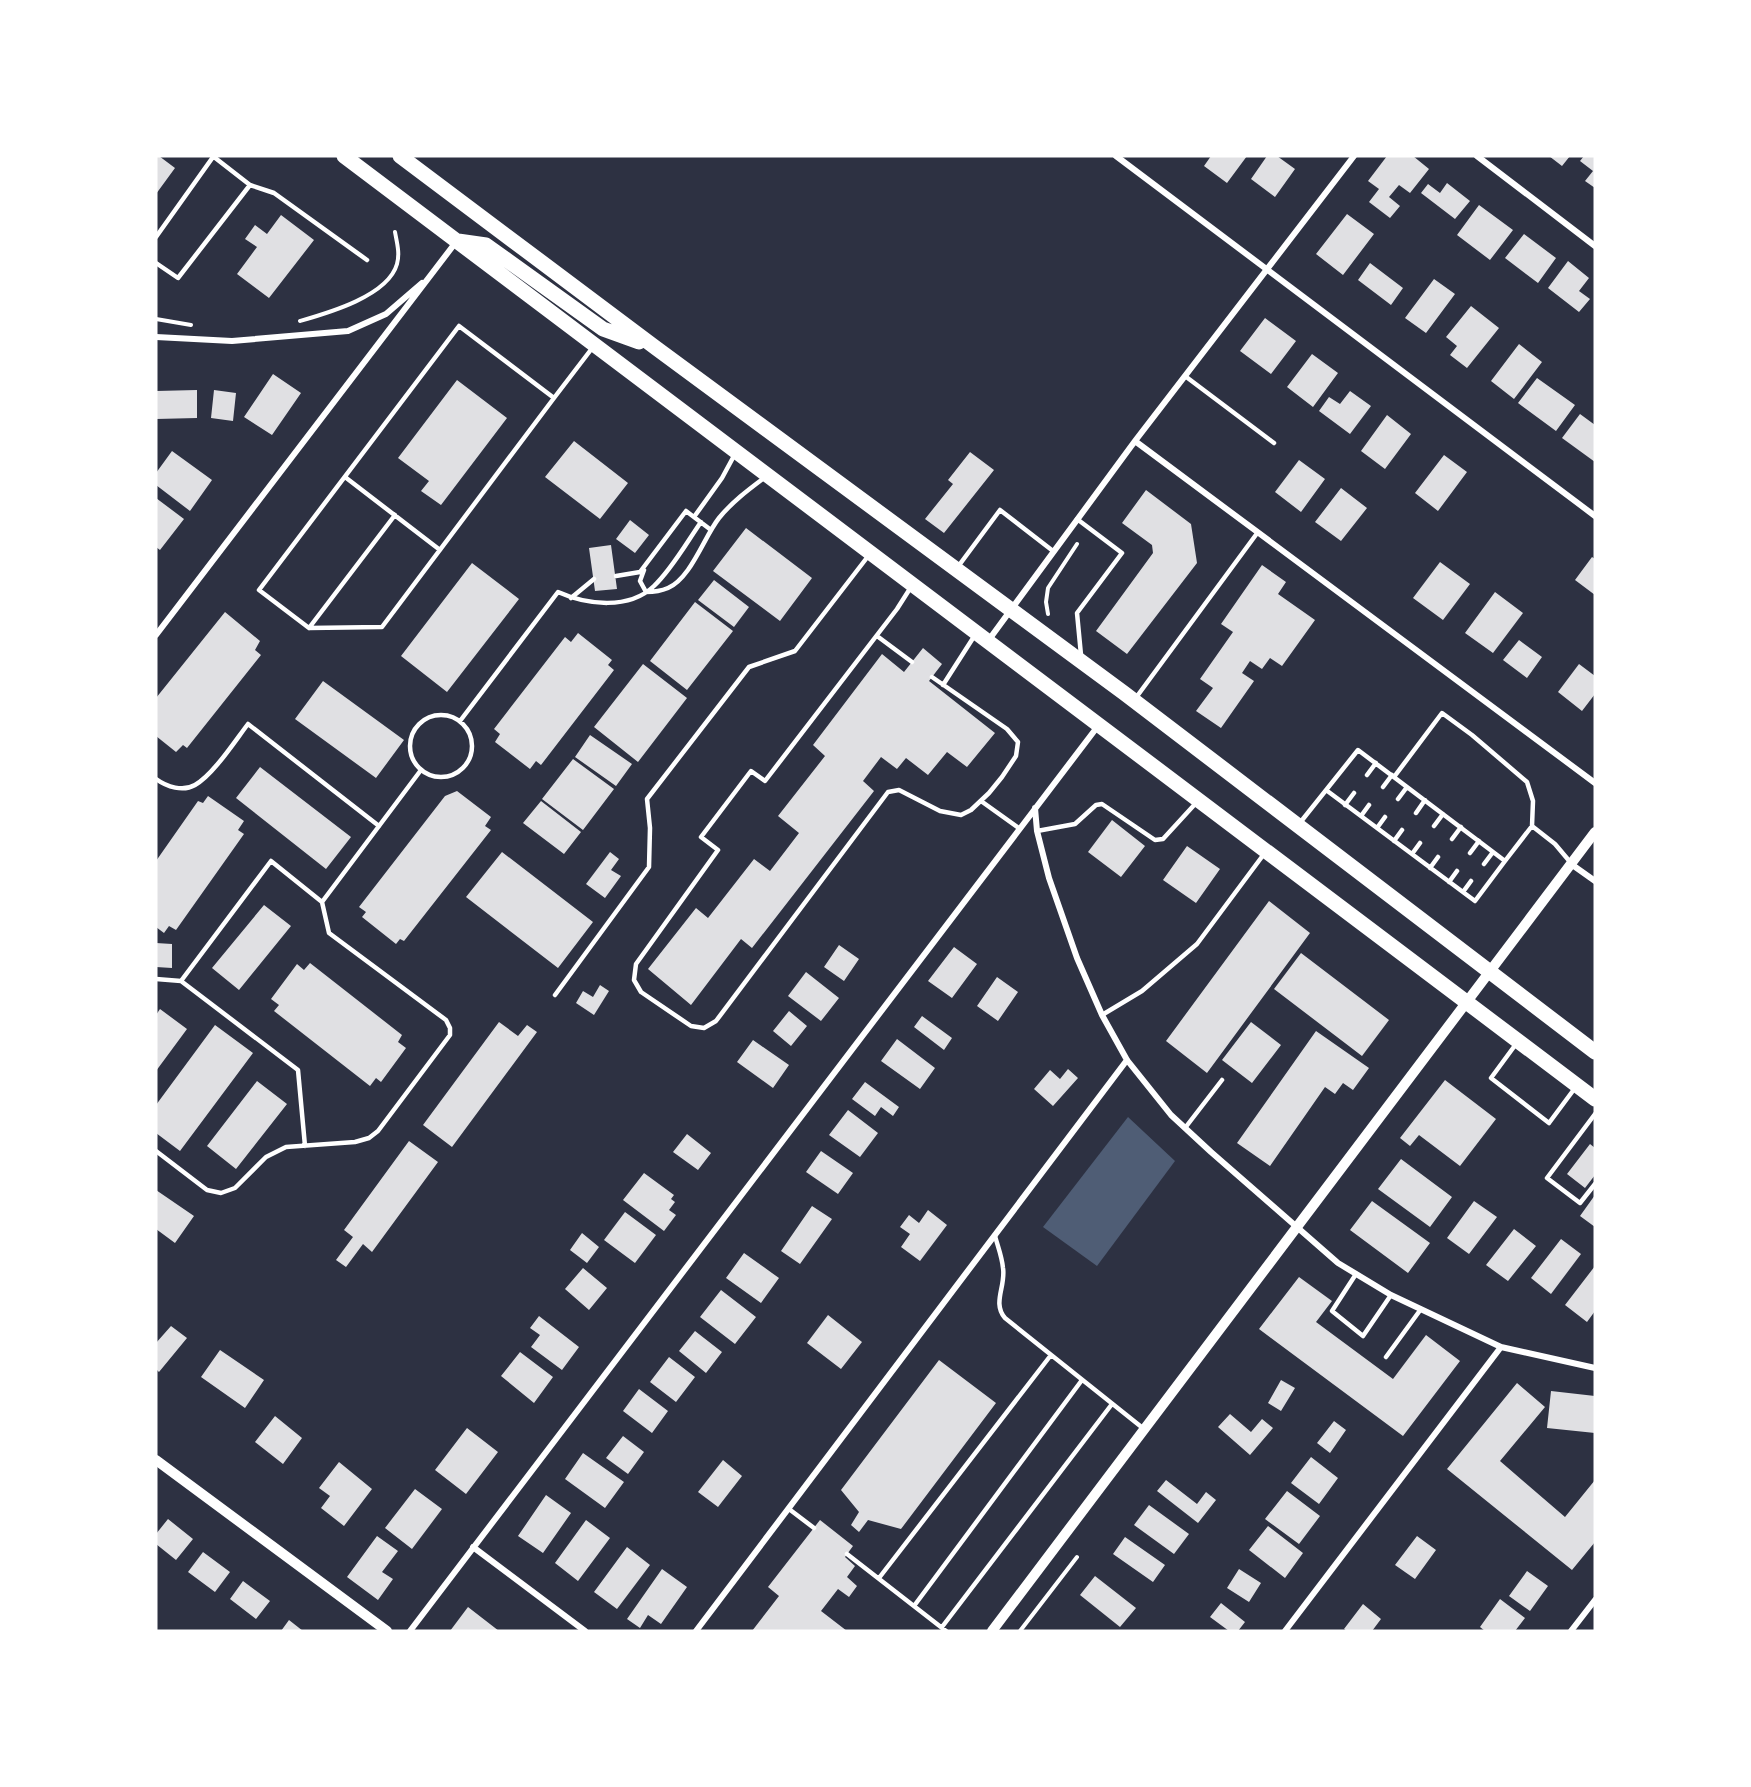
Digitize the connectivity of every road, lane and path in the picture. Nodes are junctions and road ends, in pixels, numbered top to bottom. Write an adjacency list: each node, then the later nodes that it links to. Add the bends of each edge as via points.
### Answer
1 (344, 156): 10 (main road)
2 (400, 156): 21 (main road)
3 (1116, 156): 14 (street)
4 (1354, 156): 14 (street)
5 (1477, 156): 11 (street)
6 (213, 157): 7 (lane); 9 (lane)
7 (250, 184): 12 (lane, via 274,193); 13 (lane, via 178,278)
8 (394, 232): 17 (path, via 398,264 380,287 327,313)
9 (156, 237)
10 (457, 241): 15 (street); 20 (main road); 21 (main road, via 486,245 603,329)
11 (1595, 246)
12 (367, 260)
13 (156, 263)
14 (1268, 269): 22 (street); 30 (street)
15 (432, 274): 19 (street, via 386,314 348,331 232,341); 48 (street)
16 (156, 319): 18 (path)
17 (289, 322)
18 (199, 326)
19 (156, 337)
20 (595, 345): 23 (lane); 26 (main road)
21 (656, 348): 40 (main road)
22 (1185, 376): 24 (street); 25 (lane)
23 (554, 398): 28 (lane, via 459,326); 36 (lane)
24 (1135, 441): 32 (street); 35 (street)
25 (1274, 443)
26 (736, 451): 27 (main road); 31 (lane)
27 (767, 475): 34 (lane, via 743,493); 38 (main road)
28 (345, 477): 29 (lane); 47 (lane, via 260,590)
29 (395, 515): 36 (lane); 47 (lane)
30 (1595, 516)
31 (694, 517): 33 (lane); 39 (lane, via 686,511)
32 (1077, 519): 37 (street); 51 (lane, via 1122,553 1077,613)
33 (701, 522): 34 (lane); 44 (lane)
34 (711, 530): 44 (lane, via 675,585)
35 (1258, 532): 55 (lane); 63 (street)
36 (440, 550): 47 (lane, via 382,627)
37 (1053, 551): 40 (lane, via 1000,510); 46 (street)
38 (870, 553): 43 (main road); 111 (lane, via 795,651 749,667 647,799 649,867)
39 (646, 566): 41 (lane, via 640,572); 44 (lane, via 640,581)
40 (955, 570): 46 (main road)
41 (616, 576)
42 (594, 579): 45 (lane)
43 (912, 584): 49 (lane); 50 (main road)
44 (646, 592): 45 (lane, via 612,603)
45 (571, 598): 56 (lane, via 558,592)
46 (1010, 610): 50 (street); 51 (main road)
47 (309, 628)
48 (156, 635)
49 (876, 636): 52 (lane); 71 (lane, via 765,781 751,771 701,837 718,850 636,964 634,980 641,992 691,1026 704,1029 716,1021 888,792 898,790 940,811 961,815)
50 (982, 637): 54 (lane); 57 (main road)
51 (1081, 662): 55 (main road)
52 (912, 663)
53 (932, 677): 54 (lane)
54 (943, 685): 71 (lane, via 1007,729 1017,742 1016,756)
55 (1134, 701): 80 (main road)
56 (460, 721): 59 (lane, via 440,715 420,723 410,741 410,752); 59 (lane, via 467,728 473,747 466,765 450,776 430,775)
57 (1099, 725): 69 (main road); 74 (street)
58 (1376, 763): 60 (lane); 61 (lane); 66 (lane, via 1358,750)
59 (421, 770): 79 (lane)
60 (1367, 775)
61 (1393, 776): 64 (lane); 65 (lane); 82 (lane, via 1442,714 1527,782 1533,801)
62 (156, 778): 79 (lane, via 179,789 195,785 213,769 248,724)
63 (1595, 783)
64 (1383, 787)
65 (1407, 787): 68 (lane); 70 (lane)
66 (1326, 790): 72 (lane); 80 (lane)
67 (1354, 794): 72 (lane)
68 (1398, 799)
69 (1198, 800): 87 (lane, via 1163,839 1155,840 1102,804 1076,824); 93 (main road)
70 (1425, 800): 75 (lane); 76 (lane)
71 (981, 801): 85 (lane)
72 (1345, 805): 77 (lane)
73 (1369, 805): 77 (lane)
74 (1035, 808): 85 (street); 87 (street)
75 (1416, 813)
76 (1443, 814): 81 (lane); 83 (lane)
77 (1361, 816): 84 (lane)
78 (1385, 817): 84 (lane)
79 (379, 826): 107 (lane)
80 (1298, 826): 108 (main road)
81 (1434, 826)
82 (1532, 826): 98 (lane); 100 (lane, via 1555,844)
83 (1461, 827): 89 (lane); 91 (lane)
84 (1377, 828): 90 (lane)
85 (1020, 829): 140 (street)
86 (1402, 830): 90 (lane)
87 (1037, 831): 113 (street, via 1077,958)
88 (1595, 832): 100 (street)
89 (1452, 839)
90 (1394, 841): 96 (lane)
91 (1479, 842): 94 (lane); 95 (lane)
92 (1420, 843): 96 (lane)
93 (1266, 851): 112 (main road); 113 (lane, via 1197,944 1142,991)
94 (1492, 852): 98 (lane); 99 (lane)
95 (1470, 853)
96 (1412, 854): 101 (lane)
97 (1438, 857): 101 (lane)
98 (1505, 861): 106 (lane, via 1475,901)
99 (1484, 864)
100 (1571, 864): 104 (street); 108 (street)
101 (1430, 868): 105 (lane)
102 (1457, 871): 105 (lane)
103 (1471, 881): 106 (lane)
104 (1595, 881)
105 (1449, 882): 106 (lane)
106 (1463, 892)
107 (322, 902): 110 (lane, via 270,861); 122 (lane, via 329,933 446,1020 450,1035 369,1138)
108 (1489, 972): 112 (street); 115 (main road)
109 (156, 979): 110 (lane)
110 (181, 981): 122 (lane, via 298,1070)
111 (555, 995)
112 (1466, 1003): 114 (main road); 125 (street)
113 (1102, 1015): 116 (street)
114 (1518, 1042): 118 (main road); 118 (lane, via 1491,1078 1550,1123)
115 (1595, 1052)
116 (1127, 1060): 121 (street); 126 (street)
117 (1222, 1080): 121 (lane)
118 (1577, 1086): 119 (main road)
119 (1595, 1099)
120 (1595, 1114): 124 (lane, via 1547,1178 1580,1203)
121 (1185, 1128): 125 (street)
122 (305, 1146): 123 (lane, via 286,1148 266,1157 235,1188 221,1193 207,1190)
123 (156, 1151)
124 (1595, 1184)
125 (1296, 1225): 127 (street); 136 (street)
126 (995, 1236): 131 (lane, via 1004,1270 1000,1312); 138 (street)
127 (1356, 1274): 128 (street); 128 (lane, via 1332,1311 1363,1336)
128 (1391, 1295): 129 (street)
129 (1421, 1309): 130 (street); 132 (lane)
130 (1501, 1347): 133 (street); 153 (street)
131 (1051, 1355): 134 (lane); 143 (lane)
132 (1386, 1357)
133 (1595, 1368)
134 (1082, 1380): 135 (lane); 145 (lane)
135 (1112, 1404): 136 (lane); 146 (lane)
136 (1144, 1429): 151 (street)
137 (156, 1460): 147 (street)
138 (789, 1509): 139 (lane); 150 (street)
139 (814, 1528)
140 (473, 1547): 148 (street); 149 (street)
141 (847, 1554): 143 (lane)
142 (1077, 1557): 152 (path)
143 (879, 1578): 145 (lane)
144 (1595, 1600): 154 (street)
145 (914, 1606): 146 (lane)
146 (944, 1629)
147 (387, 1631)
148 (411, 1631)
149 (585, 1631)
150 (696, 1631)
151 (992, 1631)
152 (1020, 1631)
153 (1285, 1631)
154 (1571, 1631)

